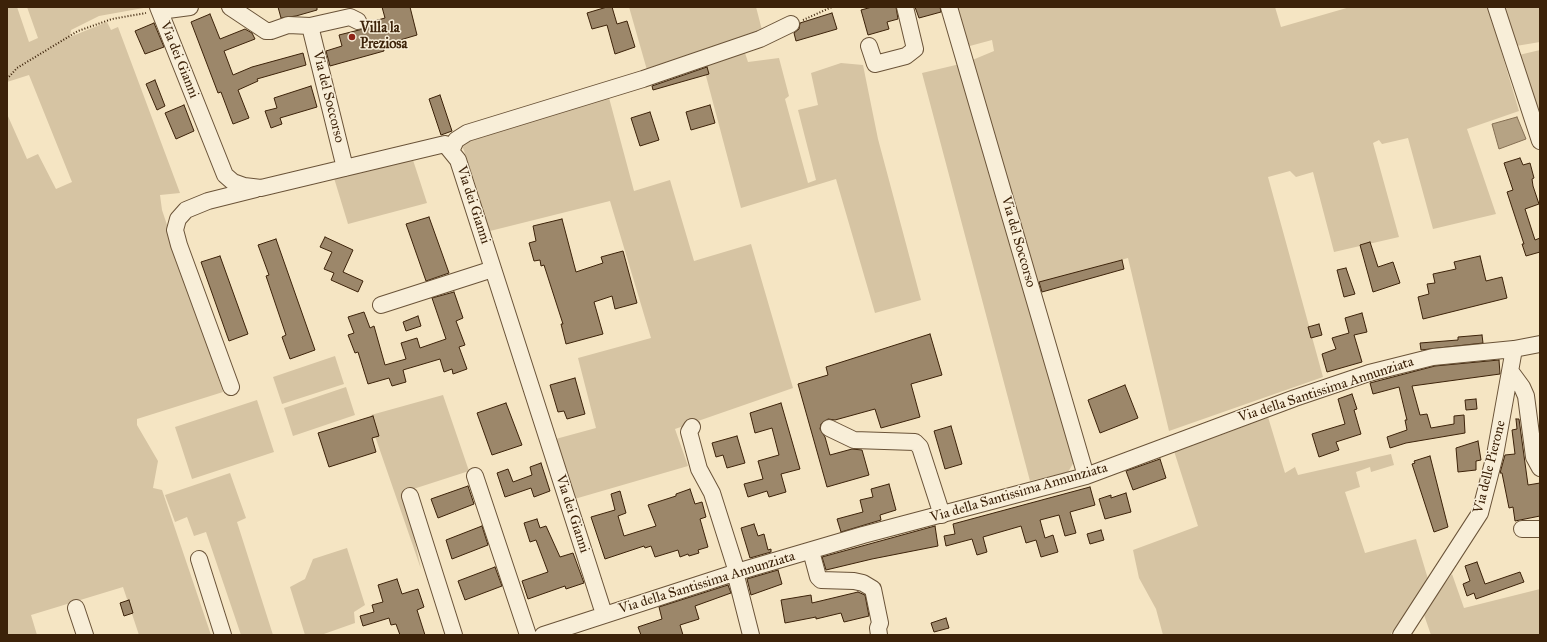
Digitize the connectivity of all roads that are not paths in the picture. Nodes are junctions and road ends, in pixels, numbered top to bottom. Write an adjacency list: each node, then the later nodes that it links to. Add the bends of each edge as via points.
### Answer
1 (190, 7): 6 (street)
2 (230, 7): 9 (street, via 266,31 288,25)
3 (905, 7): 10 (street, via 916,49 906,56 875,64)
4 (949, 7): 25 (street, Via del Soccorso)
5 (1496, 7): 11 (street)
6 (159, 9): 14 (street, Via dei Gianni, via 225,175 233,182 244,186)
7 (358, 21): 9 (street, via 350,17)
8 (791, 24): 12 (street, via 760,40 467,133 456,140)
9 (310, 26): 13 (street, Via del Soccorso)
10 (869, 46)
11 (1540, 141)
12 (451, 151): 13 (street, Via dei Gianni, via 445,144); 15 (street, Via dei Gianni, via 458,160)
13 (345, 168): 14 (street, Via dei Gianni)
14 (261, 188): 20 (street, via 208,201 186,210 178,219 175,230)
15 (493, 269): 16 (street); 34 (street, Via dei Gianni)
16 (381, 305)
17 (1540, 344): 18 (street, Via della Santissima Annunziata)
18 (1514, 349): 19 (street, Via delle Pierone); 25 (street, Via della Santissima Annunziata, via 1434,357 1364,375)
19 (1511, 372): 23 (street, via 1526,396 1534,457); 42 (street, Via delle Pierone, via 1495,455 1480,513)
20 (230, 387)
21 (692, 427): 32 (street, via 689,432 699,469 712,493)
22 (829, 428): 27 (street, via 854,440 915,442 920,447)
23 (1540, 468)
24 (475, 476): 38 (street)
25 (1086, 476): 27 (street, Via della Santissima Annunziata)
26 (410, 496): 37 (street)
27 (942, 515): 30 (street, Via della Santissima Annunziata)
28 (1522, 529): 29 (street)
29 (1540, 529)
30 (811, 551): 32 (street, Via della Santissima Annunziata); 41 (street, via 821,580 854,581 873,589)
31 (199, 559): 36 (street)
32 (736, 572): 34 (street, Via della Santissima Annunziata); 40 (street)
33 (76, 608): 35 (street)
34 (604, 614): 39 (street, Via della Santissima Annunziata)
35 (84, 635)
36 (224, 635)
37 (454, 635)
38 (528, 635)
39 (545, 635)
40 (751, 635)
41 (880, 635)
42 (1400, 635)

